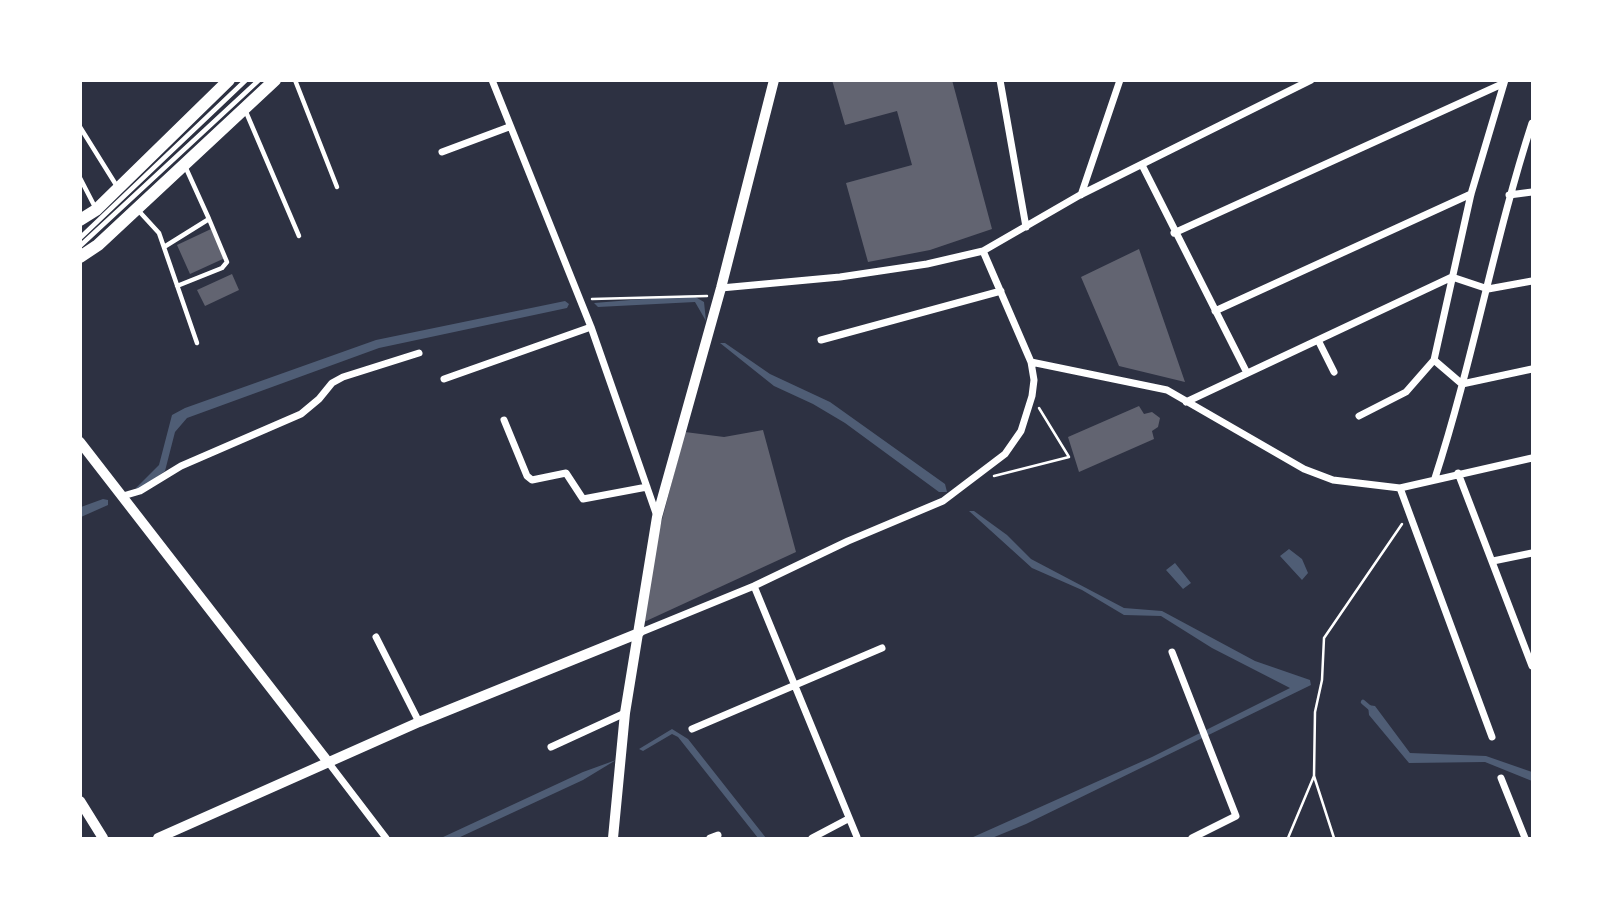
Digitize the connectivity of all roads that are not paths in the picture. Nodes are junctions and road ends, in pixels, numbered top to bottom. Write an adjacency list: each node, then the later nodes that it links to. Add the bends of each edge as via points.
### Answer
1 (229, 80): 21 (main road)
2 (246, 80): 33 (lane)
3 (259, 80): 34 (lane)
4 (275, 80): 12 (main road)
5 (295, 80): 20 (lane)
6 (492, 80): 15 (street)
7 (774, 80): 43 (street)
8 (1000, 80): 30 (street)
9 (1120, 80): 24 (street)
10 (1311, 80): 18 (street)
11 (1504, 82): 23 (street); 31 (street)
12 (244, 109): 17 (main road); 32 (lane)
13 (1532, 123): 25 (street)
14 (80, 127): 21 (lane)
15 (509, 127): 16 (street); 45 (street)
16 (442, 152)
17 (185, 164): 26 (main road); 28 (lane)
18 (1142, 165): 24 (street); 31 (street)
19 (80, 178): 27 (lane)
20 (337, 187)
21 (118, 188): 27 (main road)
22 (1532, 192): 25 (street)
23 (1471, 194): 38 (street); 44 (street)
24 (1080, 195): 30 (street)
25 (1509, 195): 41 (street)
26 (137, 209): 35 (lane, via 159,233); 37 (main road)
27 (96, 210): 29 (main road)
28 (209, 219): 35 (lane); 40 (lane, via 227,262)
29 (80, 220)
30 (1026, 227): 36 (street)
31 (1174, 233): 44 (street)
32 (299, 236)
33 (80, 238)
34 (80, 246)
35 (164, 247): 40 (lane)
36 (983, 251): 42 (street); 43 (street, via 853,276)
37 (80, 257)
38 (1452, 277): 41 (street); 47 (street); 50 (street)
39 (1532, 281): 41 (street)
40 (177, 286): 48 (lane)
41 (1489, 289): 56 (street)
42 (1000, 291): 46 (street); 51 (street)
43 (720, 293): 67 (street)
44 (1215, 312): 54 (street)
45 (591, 327): 55 (street); 64 (street)
46 (821, 340)
47 (1318, 340): 53 (street); 54 (street)
48 (197, 343)
49 (419, 353): 66 (street, via 344,377 301,414)
50 (1434, 360): 56 (street); 58 (street, via 1406,392)
51 (1031, 362): 57 (street, via 1144,384 1167,390); 70 (street, via 1032,396 1021,431 1005,454 943,501)
52 (1532, 369): 56 (street)
53 (1334, 372)
54 (1247, 373): 57 (street)
55 (444, 379)
56 (1462, 384): 63 (street)
57 (1186, 402): 65 (street, via 1304,469 1333,480)
58 (1359, 416)
59 (504, 420): 64 (street, via 532,480 566,473 583,499)
60 (80, 442): 66 (street)
61 (1532, 458): 62 (street)
62 (1458, 473): 63 (street); 69 (street)
63 (1435, 478): 65 (street)
64 (647, 487): 67 (street)
65 (1400, 488): 81 (street)
66 (123, 496): 83 (street)
67 (657, 517): 71 (street)
68 (1532, 553): 69 (street)
69 (1493, 561): 73 (street)
70 (754, 586): 71 (street); 77 (street)
71 (639, 633): 78 (street); 79 (street)
72 (376, 637): 79 (street)
73 (1529, 647): 76 (street)
74 (882, 648): 77 (street)
75 (1172, 652): 93 (street, via 1236,816)
76 (1532, 666)
77 (794, 684): 80 (street); 86 (street)
78 (625, 712): 82 (street); 91 (street)
79 (419, 722): 83 (street)
80 (692, 729)
81 (1492, 737)
82 (551, 747)
83 (328, 762): 89 (street); 90 (street)
84 (1501, 778): 94 (street)
85 (80, 801): 88 (main road)
86 (848, 819): 87 (street); 92 (street)
87 (857, 837)
88 (103, 838)
89 (158, 838)
90 (386, 838)
91 (613, 838)
92 (812, 838)
93 (1192, 838)
94 (1525, 838)

